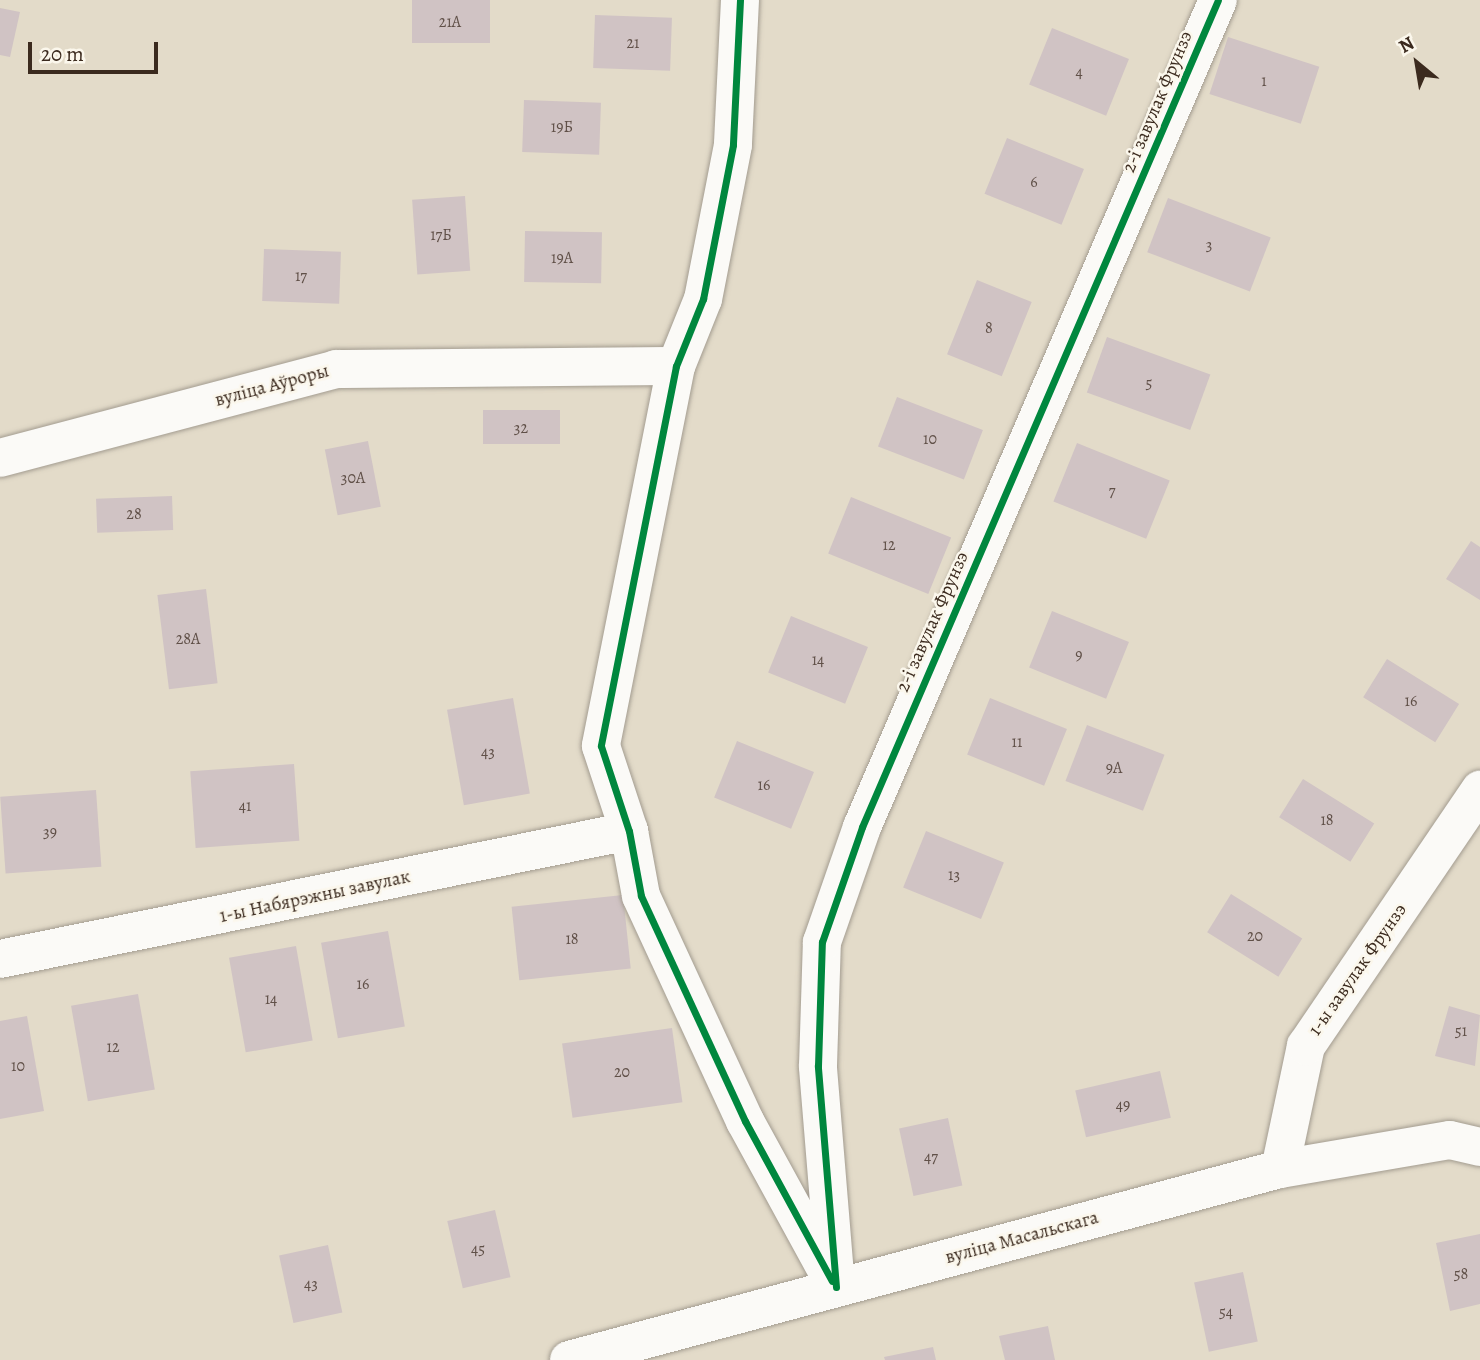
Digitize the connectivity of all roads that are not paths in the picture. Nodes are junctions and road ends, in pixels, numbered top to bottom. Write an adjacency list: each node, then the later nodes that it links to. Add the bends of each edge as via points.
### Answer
1 (740, 0): 3 (street, via 733,145 703,299)
2 (1218, 0): 10 (street, 2-і завулак Фрунзэ, via 862,827 822,942 818,1066)
3 (676, 366): 4 (street, вуліца Аўроры, via 337,369); 6 (street, via 601,746)
4 (0, 458)
5 (1480, 790): 9 (street, 1-ы завулак Фрунзэ, via 1306,1046)
6 (629, 831): 7 (street, 1-ы Набярэжны завулак); 10 (street, via 641,896 745,1121)
7 (0, 959)
8 (1480, 1147): 9 (street, вуліца Масальскага, via 1450,1140)
9 (1280, 1169): 10 (street, вуліца Масальскага)
10 (836, 1287): 11 (street, вуліца Масальскага)
11 (569, 1360)

